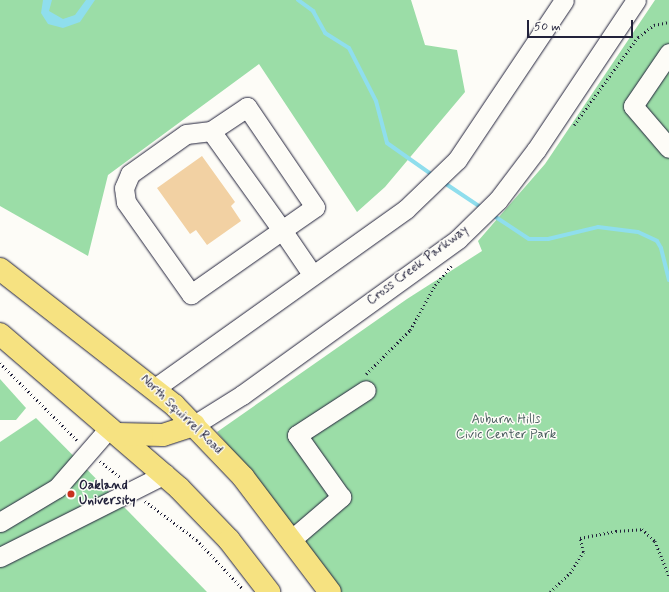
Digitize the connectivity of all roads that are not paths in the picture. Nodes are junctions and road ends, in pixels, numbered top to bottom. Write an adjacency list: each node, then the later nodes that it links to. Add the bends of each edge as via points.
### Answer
1 (564, 0): 8 (street, via 457,160 406,209)
2 (636, 0): 12 (street, Cross Creek Parkway, via 536,150 498,200 458,239 242,395)
3 (669, 53): 5 (street, via 633,106)
4 (211, 131): 6 (street); 6 (street, via 247,107 315,207); 6 (street, via 186,134 130,174 124,188 126,202 191,294)
5 (669, 148)
6 (282, 230): 8 (street)
7 (0, 269): 10 (main road, North Squirrel Road)
8 (312, 274): 10 (street)
9 (0, 334): 13 (main road)
10 (155, 388): 12 (main road, North Squirrel Road)
11 (366, 390): 16 (street, via 297,435 341,497)
12 (194, 425): 13 (main road, via 163,435); 16 (main road, North Squirrel Road, via 243,477)
13 (114, 430): 14 (main road); 15 (street, via 57,488)
14 (165, 474): 17 (street); 18 (main road, via 229,540)
15 (0, 522)
16 (292, 538): 19 (main road, North Squirrel Road)
17 (0, 557)
18 (269, 592)
19 (330, 592)

